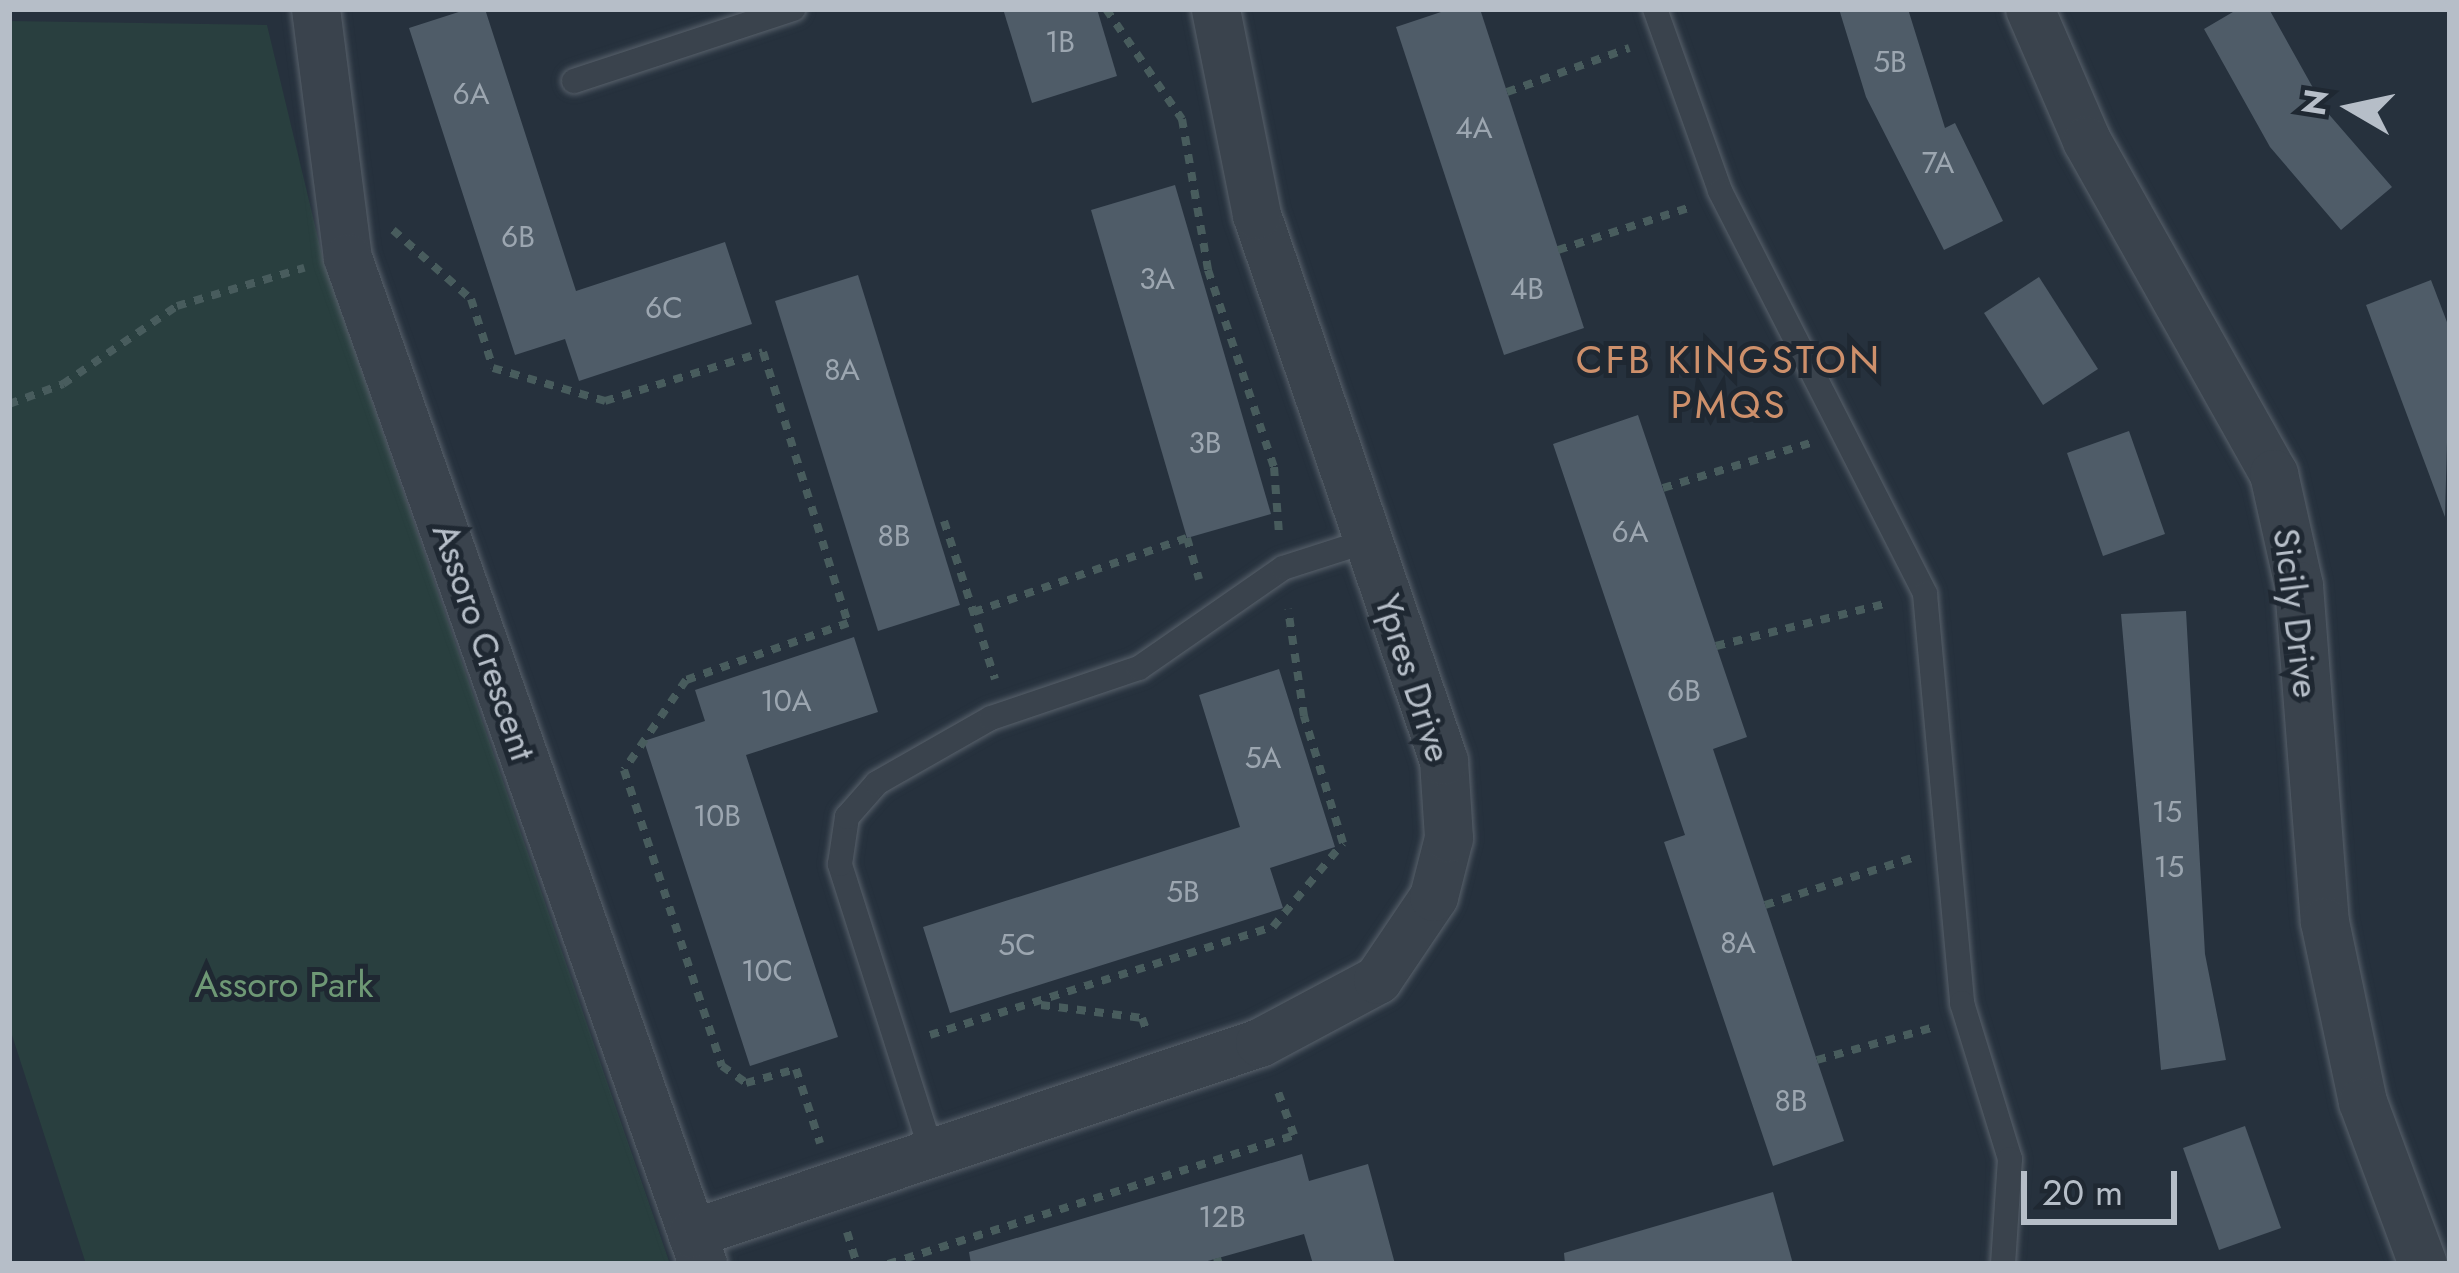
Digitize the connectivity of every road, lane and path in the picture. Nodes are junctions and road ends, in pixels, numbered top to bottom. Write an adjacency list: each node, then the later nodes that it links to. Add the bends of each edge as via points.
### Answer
1 (316, 9): 11 (street, Assoro Crescent)
2 (793, 9): 8 (lane)
3 (1106, 9): 19 (path, via 1182,119 1208,269 1274,467)
4 (1216, 9): 18 (street, Ypres Drive, via 1257,214)
5 (1655, 9): 7 (lane)
6 (2030, 9): 38 (street, Sicily Drive, via 2087,141 2274,474 2299,586 2325,922 2362,1102)
7 (1665, 35): 9 (path); 10 (lane)
8 (574, 81)
9 (1507, 92)
10 (1723, 196): 12 (path); 14 (lane)
11 (346, 250): 13 (path, via 177,306 62,384); 34 (path, via 397,229 471,299 493,368 605,400 763,352 848,623 686,680 624,770 722,1066 746,1083 796,1069); 35 (street, Assoro Crescent)
12 (1558, 250)
13 (9, 404)
14 (1846, 432): 15 (path); 21 (lane)
15 (1663, 488)
16 (944, 521): 22 (path)
17 (1187, 538): 22 (path)
18 (1367, 541): 24 (lane, via 1283,568 1139,668); 29 (street, Ypres Drive, via 1444,761 1449,838 1433,897 1378,980)
19 (1280, 546)
20 (1286, 592): 27 (path, via 1304,716 1343,843 1273,927)
21 (1925, 594): 23 (path); 25 (lane)
22 (974, 612): 24 (path)
23 (1716, 646)
24 (1005, 713): 30 (lane, via 877,783 847,817 840,864)
25 (1954, 844): 26 (path); 28 (lane)
26 (1765, 905)
27 (1034, 1004): 30 (path); 32 (path, via 1142,1018)
28 (1966, 1018): 31 (path); 37 (lane, via 2010,1160)
29 (1260, 1042): 32 (street, Ypres Drive); 36 (path, via 1294,1135)
30 (898, 1045): 33 (lane)
31 (1817, 1060)
32 (1164, 1073): 33 (street, Ypres Drive)
33 (931, 1150): 34 (street, Ypres Drive)
34 (833, 1184): 35 (street, Ypres Drive)
35 (698, 1249)
36 (888, 1264)
37 (2003, 1264)
38 (2423, 1264)

